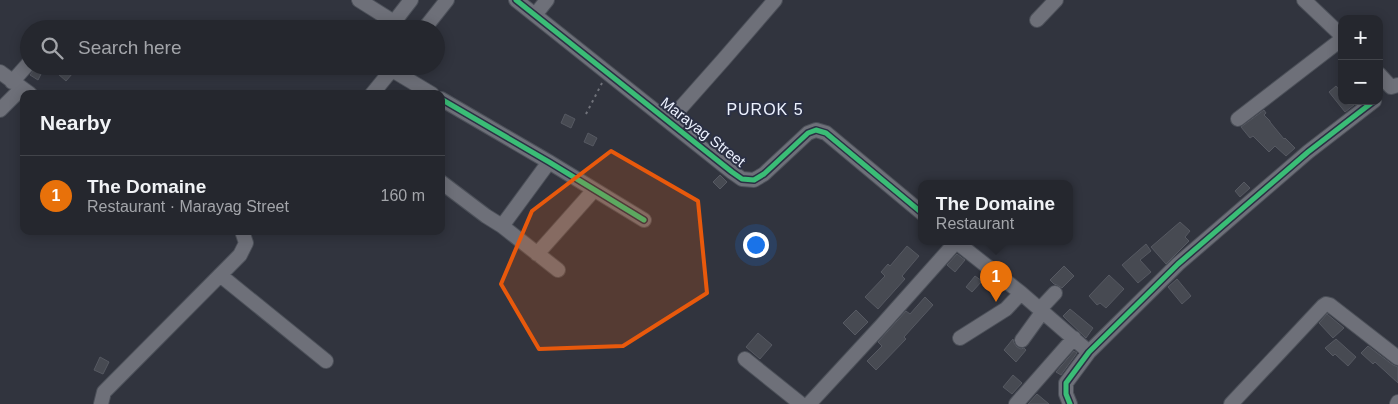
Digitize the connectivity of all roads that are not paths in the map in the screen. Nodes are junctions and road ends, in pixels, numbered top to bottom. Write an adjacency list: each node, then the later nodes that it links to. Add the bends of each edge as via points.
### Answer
1 (359, 0): 10 (street)
2 (411, 0): 11 (street)
3 (447, 0): 12 (street)
4 (516, 0): 9 (street, Marayag Street)
5 (546, 0): 9 (street)
6 (775, 0): 30 (street)
7 (1056, 0): 13 (street)
8 (1304, 0): 14 (street)
9 (536, 15): 30 (street, Marayag Street)
10 (391, 20)
11 (401, 20)
12 (431, 20)
13 (1037, 20)
14 (1338, 33)
15 (1338, 40): 29 (street)
16 (0, 72): 22 (street)
17 (25, 75): 22 (street)
18 (388, 75): 23 (street)
19 (404, 75): 24 (street)
20 (1383, 77): 21 (street)
21 (1395, 86): 25 (street)
22 (21, 88): 28 (street)
23 (375, 90)
24 (426, 90)
25 (1383, 94)
26 (445, 101): 31 (street)
27 (1369, 105): 49 (street, via 1308,152 1178,264)
28 (0, 110)
29 (1238, 119)
30 (668, 121): 34 (street, Marayag Street, via 742,179 754,180 808,133 816,130 826,133)
31 (548, 162): 33 (street); 36 (street)
32 (445, 185): 36 (street)
33 (594, 190): 35 (street); 40 (street)
34 (918, 211)
35 (644, 220)
36 (502, 226): 40 (street)
37 (243, 235): 42 (street, via 246,243 240,255)
38 (952, 245): 55 (street)
39 (960, 245): 43 (street)
40 (537, 254): 41 (street)
41 (558, 270)
42 (220, 275): 52 (street); 53 (street, via 104,392)
43 (1021, 293): 45 (street); 46 (street, via 1006,309)
44 (1055, 293): 45 (street)
45 (1042, 310): 47 (street); 48 (street)
46 (960, 338)
47 (1074, 338): 49 (street); 56 (street)
48 (1022, 340)
49 (1089, 352): 57 (street, via 1066,383)
50 (1398, 358): 58 (street, via 1326,304)
51 (745, 359): 54 (street)
52 (326, 361)
53 (101, 404)
54 (800, 404)
55 (809, 404)
56 (1016, 404)
57 (1070, 404)
58 (1231, 404)

